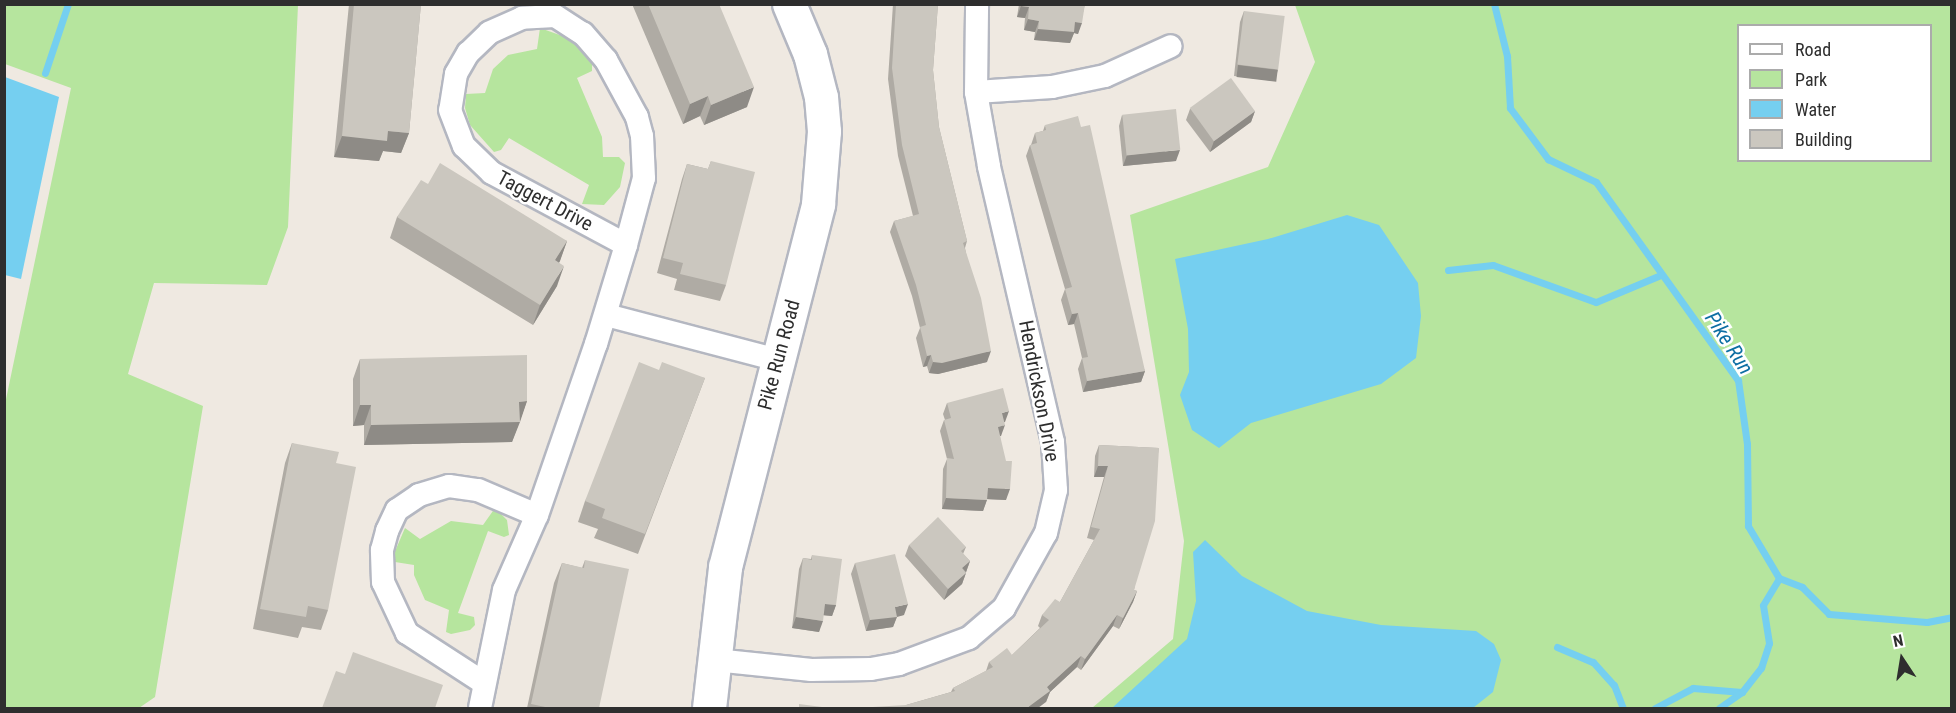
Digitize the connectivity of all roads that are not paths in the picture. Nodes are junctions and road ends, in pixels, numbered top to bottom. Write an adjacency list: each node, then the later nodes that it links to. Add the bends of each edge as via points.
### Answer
1 (789, 4): 7 (street, Pike Run Road, via 810,54 821,97 824,131 818,204)
2 (976, 4): 4 (street, Hendrickson Drive)
3 (1171, 46): 4 (street, via 1105,76 1052,87)
4 (976, 92): 9 (street, Hendrickson Drive, via 989,166 1053,442 1056,490 1046,532 1004,608 969,638 899,664 871,669 811,670)
5 (626, 245): 5 (street, Taggert Drive, via 492,173 464,146 450,110 456,74 468,53 489,33 522,18 555,16 583,34 606,60 637,117 642,136 644,178); 6 (street, Taggert Drive)
6 (606, 315): 7 (street); 8 (street, Taggert Drive)
7 (777, 360): 9 (street, Pike Run Road, via 725,567)
8 (537, 515): 10 (street, Taggert Drive, via 504,590); 10 (street, via 478,490 449,486 419,495 397,510 387,531 382,550 383,582 407,633)
9 (715, 660): 12 (street, Pike Run Road)
10 (484, 682): 11 (street, Taggert Drive)
11 (480, 708)
12 (709, 708)

